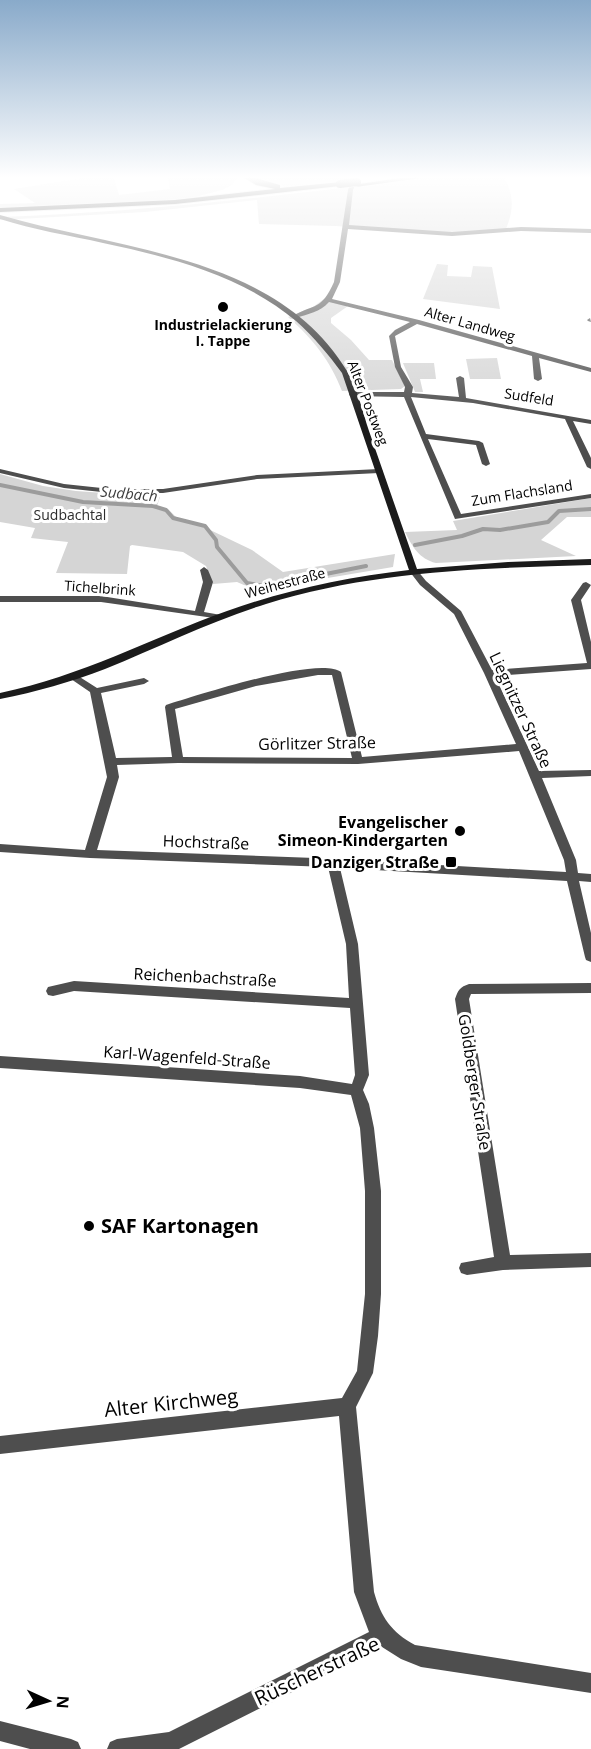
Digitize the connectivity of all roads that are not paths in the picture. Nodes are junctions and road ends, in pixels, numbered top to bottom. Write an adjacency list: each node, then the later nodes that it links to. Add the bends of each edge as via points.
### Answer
1 (174, 259): 4 (street, Alter Postweg, via 246,286)
2 (341, 259): 3 (street)
3 (329, 300): 4 (street); 5 (street, Alter Landweg)
4 (296, 316): 11 (street, Alter Postweg, via 333,353)
5 (417, 321): 6 (street, Alter Landweg); 10 (street, via 392,336)
6 (535, 356): 7 (street, Alter Landweg); 9 (street, Alter Landweg)
7 (591, 370)
8 (460, 378): 12 (street)
9 (538, 379)
10 (408, 393): 11 (street, Sudfeld); 12 (street, Sudfeld); 15 (street)
11 (353, 394): 21 (street, Alter Postweg)
12 (463, 400): 13 (street, Sudfeld)
13 (568, 417): 14 (street, Sudfeld); 16 (street)
14 (591, 422)
15 (424, 436): 18 (street, via 479,443); 22 (street, Zum Flachsland, via 458,517)
16 (579, 442): 17 (street); 19 (street)
17 (591, 443)
18 (486, 464)
19 (591, 467)
20 (0, 471): 21 (street, via 64,486 163,491 257,477)
21 (379, 471): 25 (street, Alter Postweg)
22 (591, 496)
23 (591, 562): 25 (street, Weihestraße)
24 (204, 570): 28 (street, via 208,582)
25 (414, 572): 29 (street, Weihestraße, via 302,591); 31 (street, Liegnitzer Straße, via 458,613)
26 (586, 585): 30 (street, via 576,600)
27 (0, 600): 28 (street, Tichelbrink, via 101,599)
28 (199, 613): 29 (street, Tichelbrink)
29 (218, 617): 32 (street, Weihestraße)
30 (591, 664): 31 (street)
31 (489, 673): 36 (street, Liegnitzer Straße)
32 (75, 677): 34 (street); 35 (street, Weihestraße)
33 (144, 681): 34 (street)
34 (95, 691): 39 (street)
35 (0, 696)
36 (522, 747): 38 (street, Görlitzer Straße); 41 (street, Liegnitzer Straße)
37 (178, 760): 38 (street, Görlitzer Straße); 38 (street, via 170,707 265,681 322,671 336,672); 39 (street, Görlitzer Straße)
38 (358, 761)
39 (111, 762): 43 (street, via 113,777)
40 (591, 773): 41 (street)
41 (535, 775): 45 (street, Liegnitzer Straße)
42 (0, 848): 43 (street, Hochstraße)
43 (90, 854): 44 (street, Hochstraße)
44 (333, 864): 45 (street, Hochstraße); 50 (street, via 352,944)
45 (574, 878): 46 (street, Hochstraße); 47 (street, Liegnitzer Straße)
46 (591, 878)
47 (591, 957)
48 (591, 988): 54 (street, Goldberger Straße, via 464,992)
49 (53, 991): 50 (street, Reichenbachstraße, via 74,986)
50 (357, 1002): 52 (street, via 362,1075)
51 (0, 1062): 52 (street, Karl-Wagenfeld-Straße, via 300,1082)
52 (359, 1097): 56 (street, via 367,1128 373,1191 373,1294 365,1373)
53 (591, 1260): 54 (street)
54 (503, 1263): 55 (street)
55 (467, 1268)
56 (347, 1406): 57 (street, Alter Kirchweg); 58 (street, via 364,1592 370,1615)
57 (0, 1445)
58 (382, 1636): 59 (street, Rüscherstraße, via 397,1648 421,1657); 61 (street, Rüscherstraße)
59 (591, 1683)
60 (0, 1733): 62 (street)
61 (171, 1746): 63 (street, Rüscherstraße)
62 (71, 1749)
63 (117, 1749)

